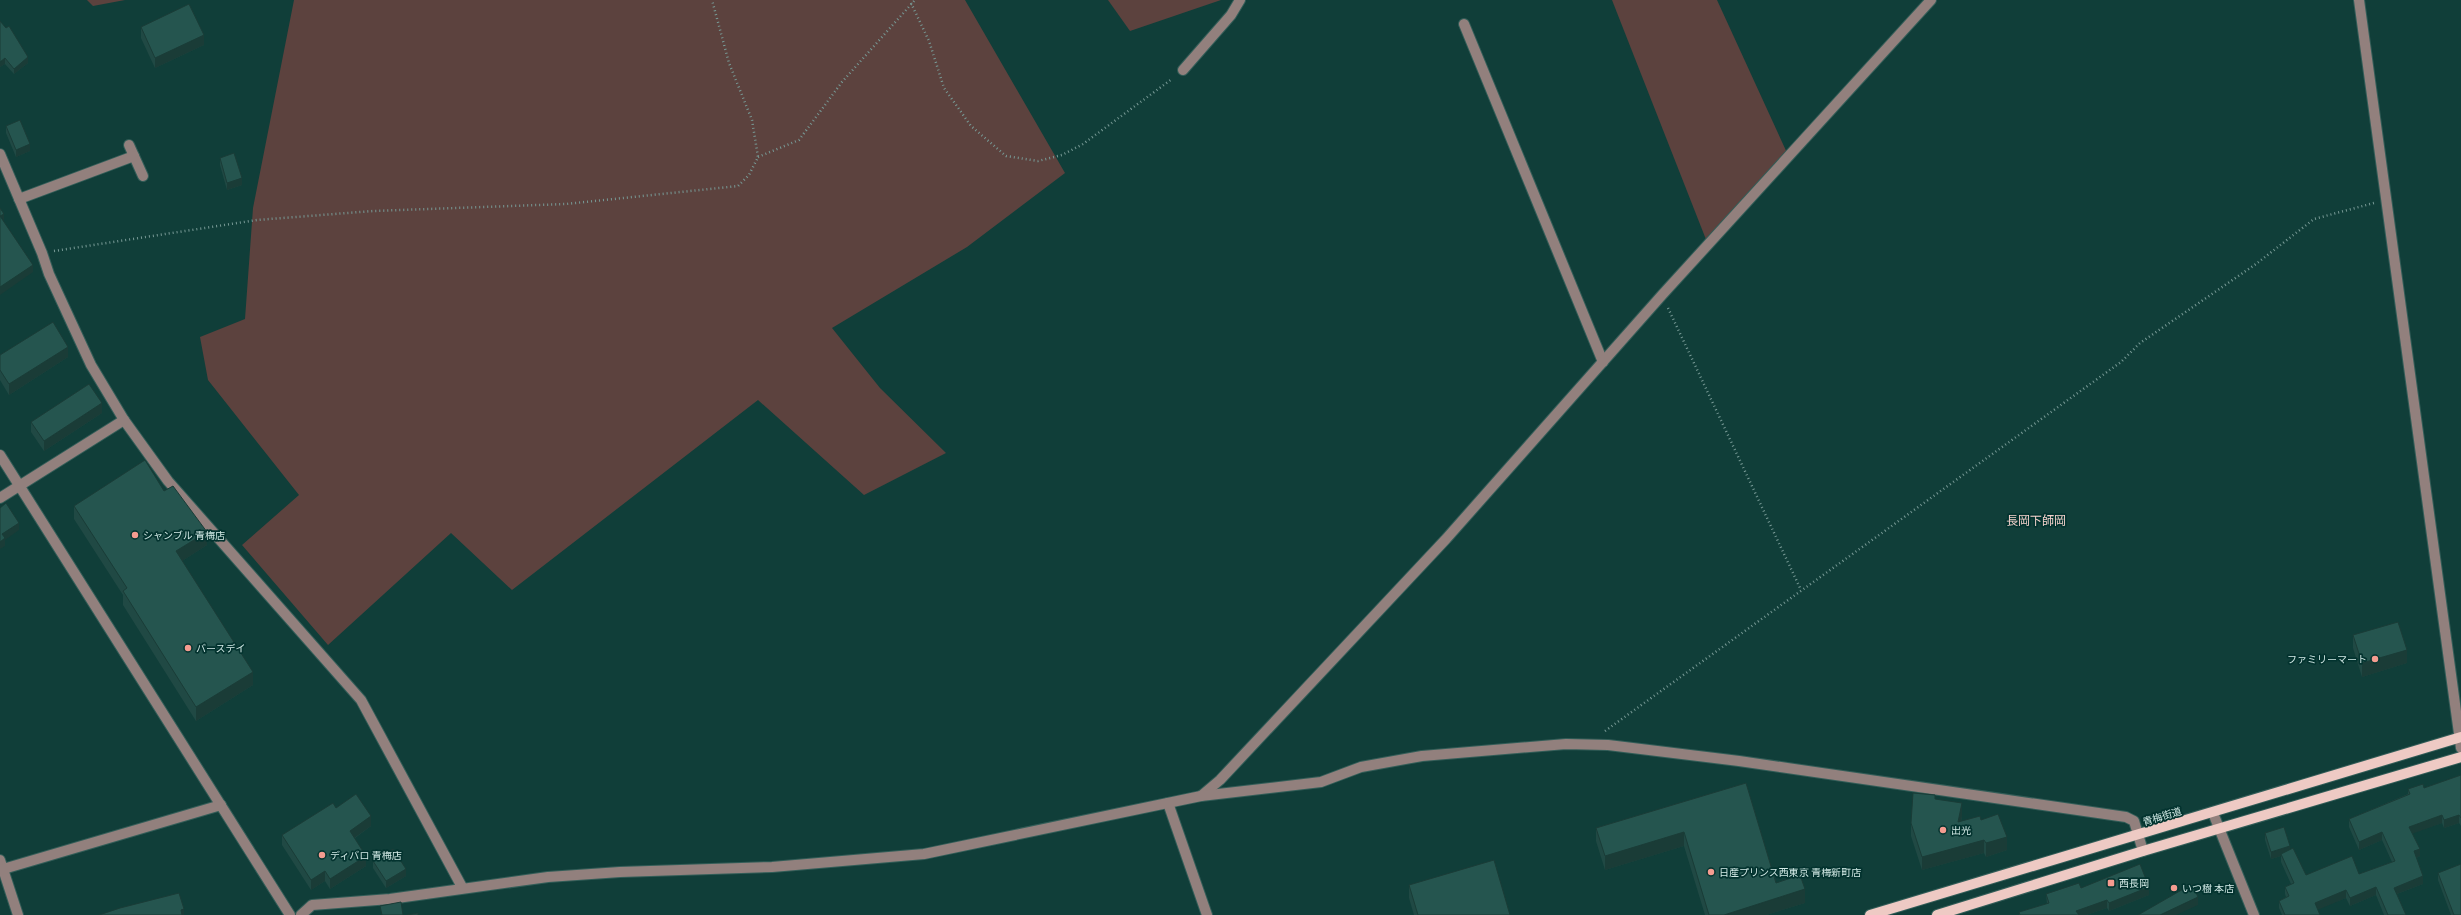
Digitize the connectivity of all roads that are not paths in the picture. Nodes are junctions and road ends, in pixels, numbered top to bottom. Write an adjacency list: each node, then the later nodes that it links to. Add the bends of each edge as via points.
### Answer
1 (1240, 0): 5 (street, via 1231,15)
2 (1931, 0): 11 (street)
3 (2359, 0): 16 (street)
4 (1464, 24): 11 (street)
5 (1183, 70)
6 (129, 145): 8 (street)
7 (0, 154): 10 (street)
8 (134, 156): 9 (street); 10 (street)
9 (143, 176)
10 (19, 200): 12 (street, via 49,274 91,365)
11 (1603, 362): 18 (street, via 1446,539 1220,780)
12 (124, 420): 14 (street); 26 (street, via 168,481 361,700)
13 (0, 454): 14 (street)
14 (20, 485): 15 (street); 20 (street)
15 (0, 498)
16 (2460, 741): 21 (main road, 青梅街道)
17 (2461, 757): 22 (main road)
18 (1201, 796): 19 (street); 23 (street, via 1321,782 1361,767 1422,756 1566,744 1608,745 1860,777 2126,817 2134,821)
19 (1168, 803): 26 (street, via 924,854 772,867 584,874); 31 (street)
20 (221, 805): 25 (street); 29 (street)
21 (2213, 813): 22 (street); 23 (main road, 青梅街道)
22 (2219, 829): 24 (main road); 33 (street)
23 (2138, 835): 24 (street); 32 (main road, 青梅街道)
24 (2143, 851): 27 (main road)
25 (1, 866): 28 (street)
26 (462, 887): 30 (street, via 390,899 312,905)
27 (1942, 914)
28 (18, 915)
29 (290, 915)
30 (301, 915)
31 (1207, 915)
32 (1870, 915)
33 (2254, 915)

